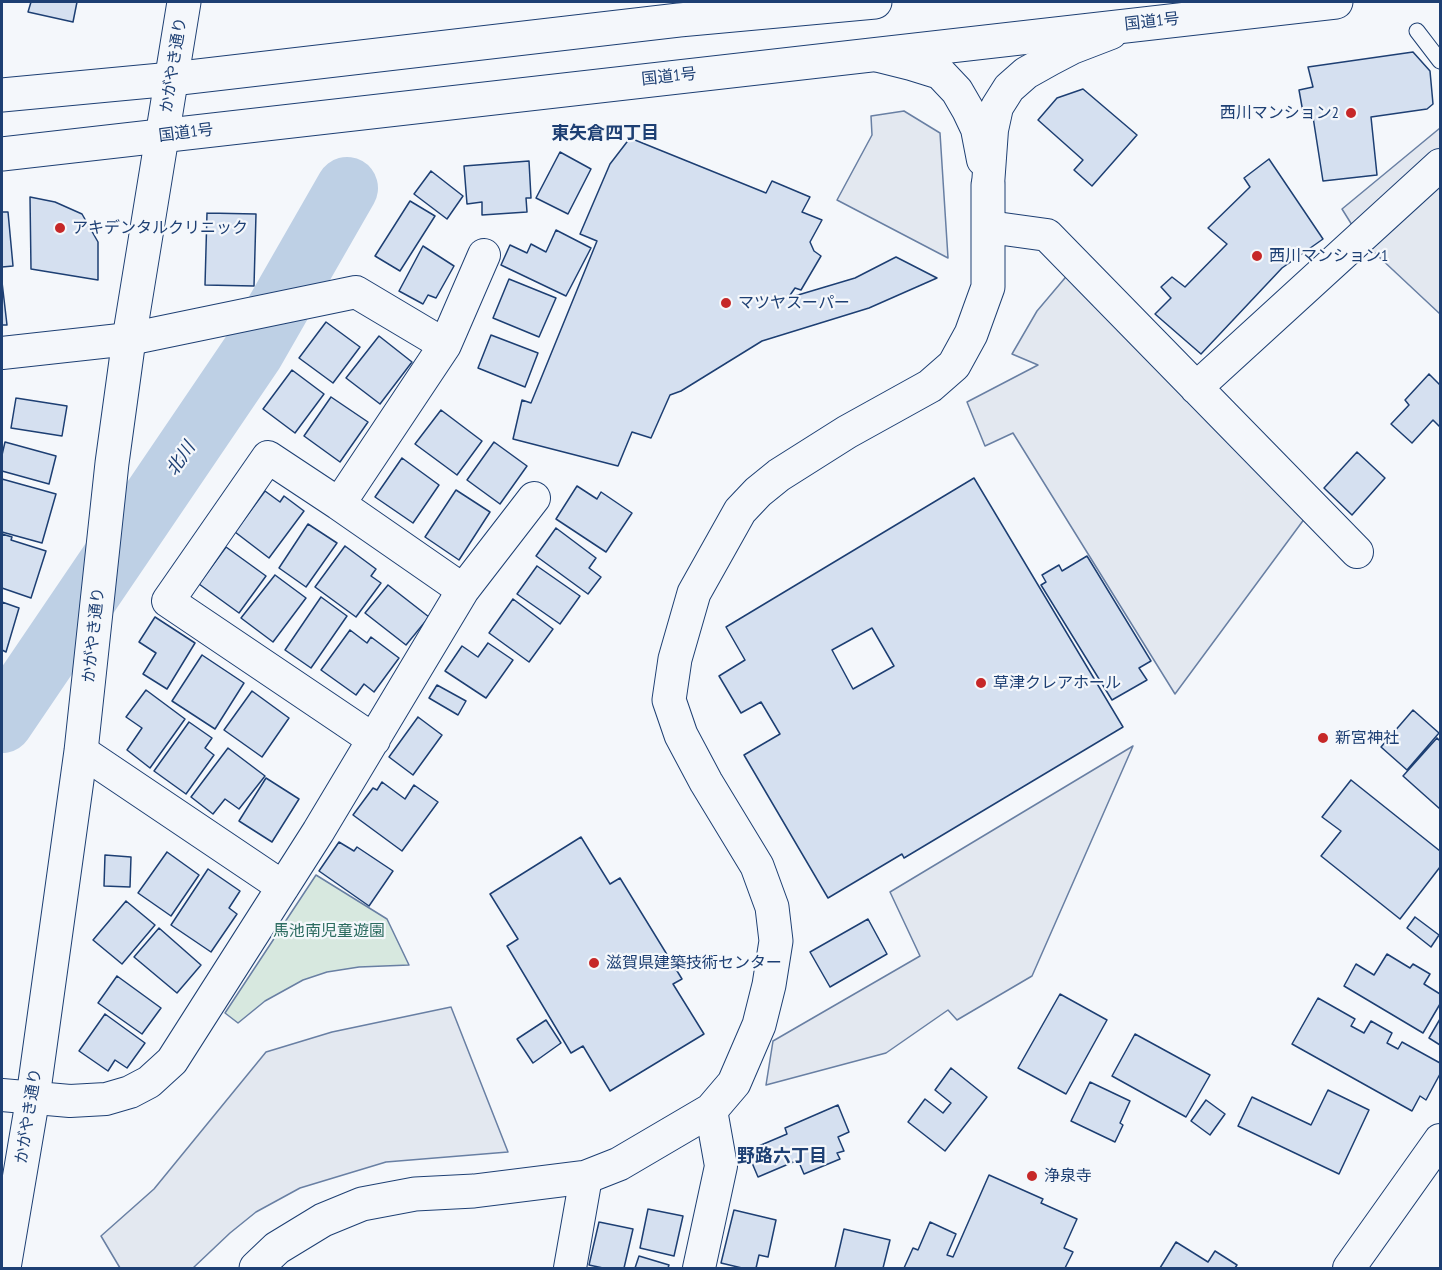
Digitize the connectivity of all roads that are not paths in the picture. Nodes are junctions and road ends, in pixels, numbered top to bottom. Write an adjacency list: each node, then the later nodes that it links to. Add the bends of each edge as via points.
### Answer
1 (184, 2): 8 (main road, かがやき通り)
2 (875, 2): 8 (main road, via 643,24)
3 (1336, 2): 4 (main road, 国道1号)
4 (1134, 24): 6 (main road, 国道1号); 13 (street, via 1072,48 1026,73 1009,88 997,107 992,130)
5 (1416, 31): 7 (lane)
6 (873, 55): 10 (main road, 国道1号); 13 (street, via 940,73 957,91 977,129)
7 (1440, 61)
8 (172, 79): 9 (main road); 10 (main road, かがやき通り)
9 (2, 95)
10 (162, 136): 11 (main road, 国道1号); 16 (main road, かがやき通り)
11 (2, 153)
12 (1440, 165): 19 (street)
13 (988, 185): 14 (main road)
14 (988, 227): 19 (street, via 1047,235); 28 (main road, via 988,287 971,334 954,365 930,386 847,432 758,492 740,511 694,593 675,659 669,700 681,735 757,866 772,907 776,941 759,1025 734,1083)
15 (484, 255): 17 (street)
16 (129, 339): 17 (street, via 356,292); 18 (street); 25 (main road, かがやき通り)
17 (446, 345): 21 (street)
18 (3, 357)
19 (1196, 388): 22 (street)
20 (534, 498): 23 (street)
21 (339, 504): 23 (street); 24 (street, via 268,457 168,602)
22 (1357, 552)
23 (463, 590): 24 (street)
24 (374, 740): 26 (street)
25 (81, 751): 26 (street); 27 (main road, かがやき通り)
26 (283, 887): 27 (street, via 172,1061 149,1082 106,1099 70,1101)
27 (17, 1096): 31 (main road, かがやき通り)
28 (711, 1110): 30 (main road, via 619,1164); 34 (street, via 721,1166)
29 (1440, 1140): 35 (street)
30 (586, 1177): 32 (main road, via 415,1194 362,1204 323,1220 277,1248); 33 (street)
31 (4, 1269)
32 (256, 1269)
33 (570, 1269)
34 (699, 1269)
35 (1348, 1269)

